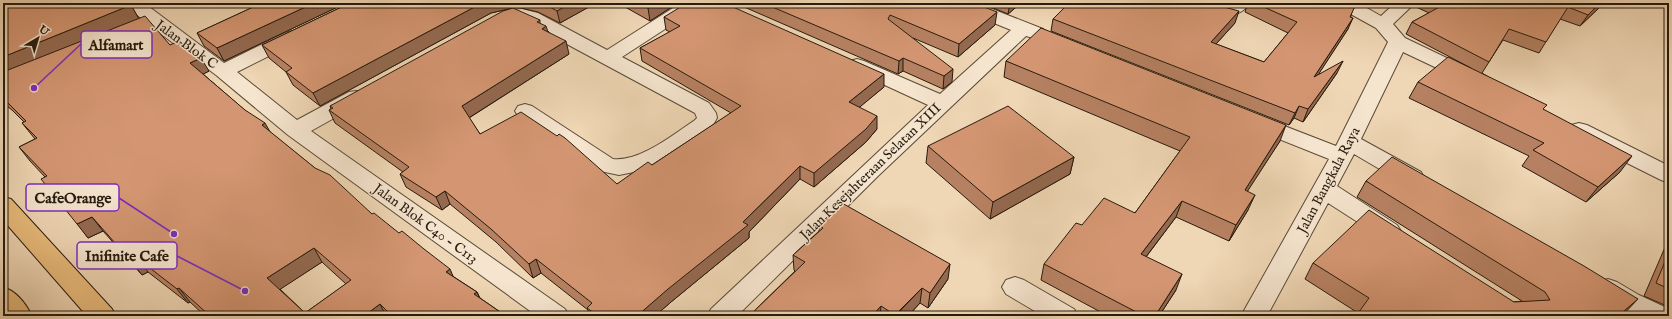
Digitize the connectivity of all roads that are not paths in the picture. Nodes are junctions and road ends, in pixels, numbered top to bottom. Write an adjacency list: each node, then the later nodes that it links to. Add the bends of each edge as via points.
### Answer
1 (132, 3): 8 (street, Jalan Blok C)
2 (693, 3): 16 (street)
3 (961, 3): 11 (street)
4 (1193, 3): 5 (street, via 1227,11)
5 (1241, 3)
6 (1344, 3): 10 (street)
7 (1406, 3): 10 (street)
8 (154, 21): 14 (street); 18 (street, Jalan Blok C)
9 (492, 22): 16 (street, via 509,14 522,14)
10 (1383, 24): 15 (street)
11 (1024, 28): 13 (street); 21 (street, Jalan Kesejahteraan Selatan XIII)
12 (307, 30): 18 (street)
13 (1054, 40)
14 (104, 42)
15 (1398, 42): 19 (street); 26 (street, Jalan Bangkala Raya)
16 (608, 58): 22 (street, via 702,108 707,118 703,125 643,162 616,168 608,166)
17 (840, 58): 21 (street)
18 (223, 71): 25 (street, Jalan Blok C)
19 (1484, 84)
20 (373, 87): 25 (street)
21 (942, 103): 38 (street, Jalan Kesejahteraan Selatan XIII, via 838,200)
22 (525, 111)
23 (1238, 115): 26 (street)
24 (1563, 122): 27 (street)
25 (296, 130): 37 (street, Jalan Blok C40 - C113)
26 (1346, 149): 28 (street); 29 (street, Jalan Bangkala Raya)
27 (1669, 175)
28 (1432, 188)
29 (1324, 189): 31 (street); 40 (street, Jalan Bangkala Raya)
30 (3, 205): 36 (main road)
31 (1410, 244)
32 (1589, 279): 41 (street)
33 (1015, 287): 39 (street)
34 (3, 297): 35 (main road)
35 (19, 316)
36 (103, 316)
37 (556, 316)
38 (720, 316)
39 (1065, 316)
40 (1254, 316)
41 (1660, 316)

